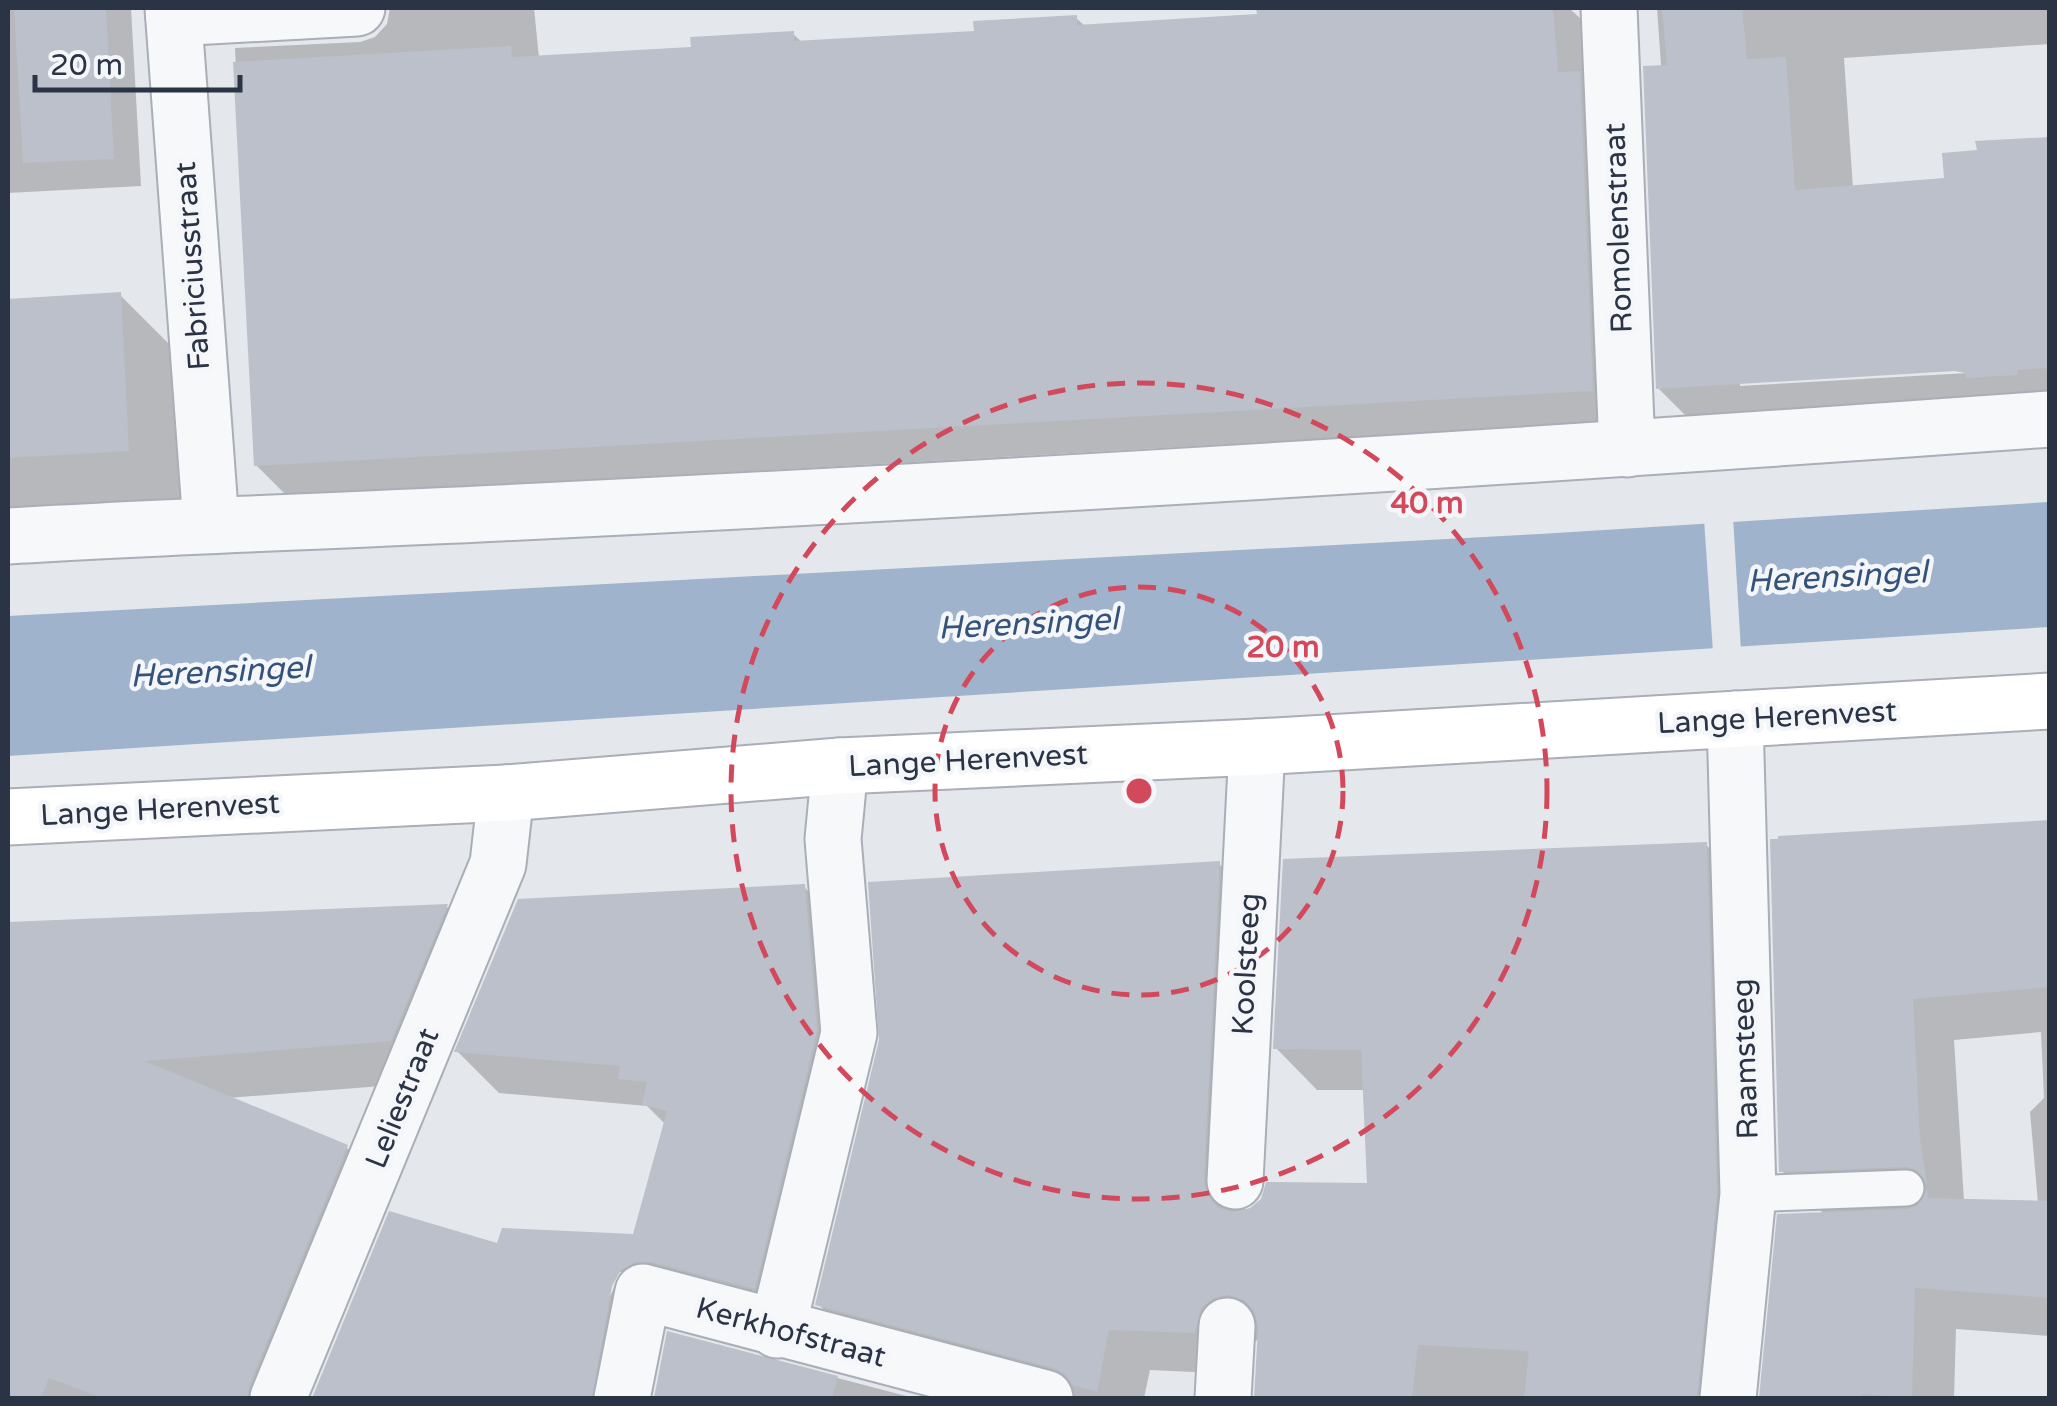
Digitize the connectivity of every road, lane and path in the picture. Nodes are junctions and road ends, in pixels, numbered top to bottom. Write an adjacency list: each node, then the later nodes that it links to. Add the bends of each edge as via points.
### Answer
1 (357, 8): 3 (street)
2 (1609, 8): 5 (street, Romolenstraat)
3 (174, 13): 6 (street, Fabriciusstraat)
4 (2050, 419): 5 (street)
5 (1627, 449): 6 (street)
6 (211, 524): 7 (street)
7 (8, 536)
8 (2050, 700): 9 (main road, Lange Herenvest)
9 (1735, 719): 10 (main road, Lange Herenvest); 16 (street, Raamsteeg)
10 (1257, 747): 11 (main road, Lange Herenvest); 14 (street, Koolsteeg)
11 (840, 766): 12 (main road, Lange Herenvest); 18 (street, via 833,838 849,1033)
12 (506, 793): 13 (main road, Lange Herenvest); 19 (street, Leliestraat, via 498,864)
13 (8, 817)
14 (1235, 1181)
15 (1906, 1188): 16 (lane)
16 (1748, 1194): 23 (street, Raamsteeg)
17 (1227, 1326): 22 (street)
18 (776, 1330): 20 (street, Kerkhofstraat, via 643,1292); 21 (street, Kerkhofstraat)
19 (278, 1398)
20 (622, 1398)
21 (1044, 1398)
22 (1223, 1398)
23 (1728, 1398)

